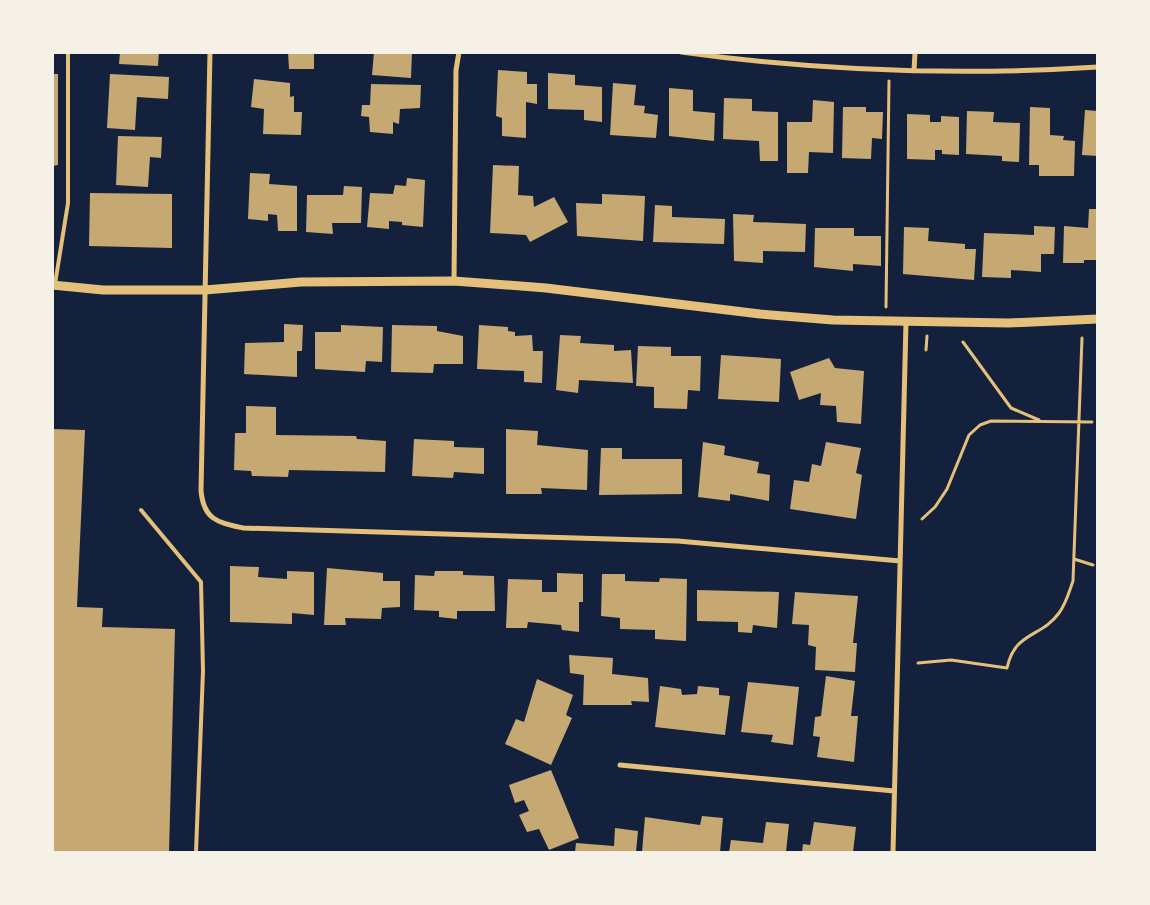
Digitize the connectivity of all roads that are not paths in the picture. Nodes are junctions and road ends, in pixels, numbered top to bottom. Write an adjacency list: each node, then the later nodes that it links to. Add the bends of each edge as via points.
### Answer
1 (68, 52): 9 (lane, via 68,204)
2 (210, 52): 10 (street)
3 (459, 52): 8 (street, via 456,70)
4 (681, 52): 7 (street, via 747,62)
5 (915, 52): 7 (street)
6 (1098, 66): 7 (street, via 1038,71)
7 (914, 71)
8 (454, 282): 10 (street, via 301,282); 12 (street, via 546,288 760,314)
9 (54, 286): 10 (street, via 103,290)
10 (205, 290): 14 (street, via 200,491 203,506 210,517 221,523 243,528 678,541)
11 (1098, 319): 12 (street, via 1009,323)
12 (906, 322): 14 (street)
13 (141, 510): 17 (lane, via 201,582 203,671)
14 (900, 561): 16 (street)
15 (620, 765): 16 (street)
16 (894, 792): 18 (street)
17 (196, 852)
18 (893, 852)

